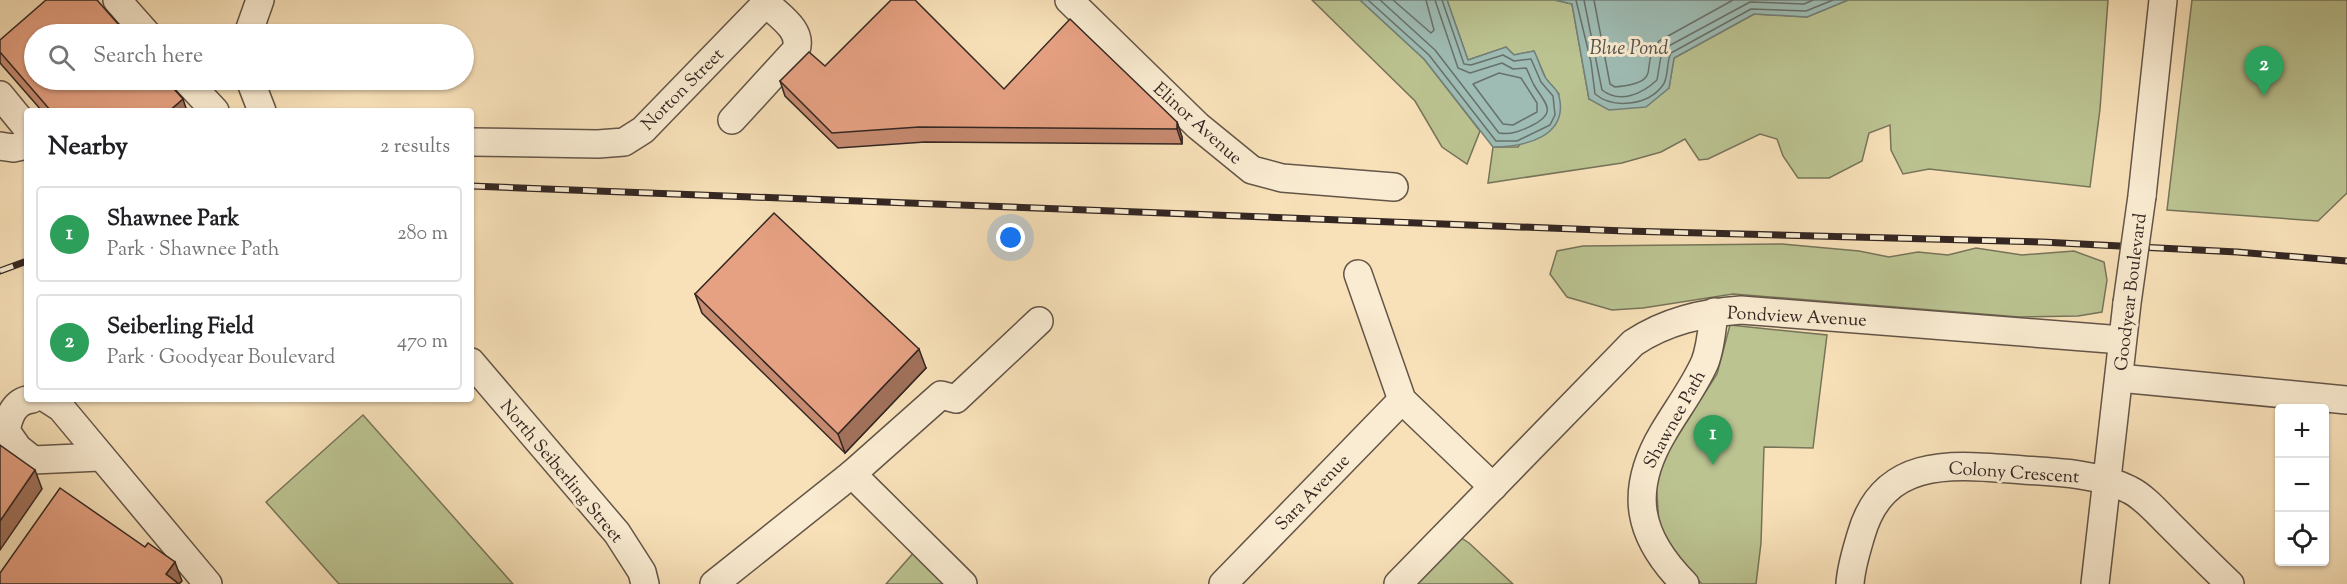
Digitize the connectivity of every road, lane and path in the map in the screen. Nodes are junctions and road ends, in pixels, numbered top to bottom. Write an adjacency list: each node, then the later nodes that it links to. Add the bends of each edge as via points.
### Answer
1 (117, 0): 6 (street)
2 (260, 0): 7 (street)
3 (1069, 0): 18 (street, Elinor Avenue, via 1198,126 1252,170 1282,178)
4 (2163, 0): 22 (street, Goodyear Boulevard, bridge)
5 (759, 4): 13 (street, via 795,32 799,42); 15 (street, Norton Street, via 643,130 624,142)
6 (138, 24)
7 (252, 24)
8 (195, 90): 11 (street)
9 (254, 90): 12 (street)
10 (0, 95): 14 (street)
11 (212, 108)
12 (261, 108)
13 (732, 120)
14 (24, 124)
15 (474, 142)
16 (0, 146): 17 (street)
17 (24, 146)
18 (1394, 187)
19 (1358, 274): 25 (street)
20 (1714, 312): 22 (street, Pondview Avenue, via 1741,310); 32 (street, Pondview Avenue, via 1653,330 1633,344); 39 (street, Shawnee Path, via 1705,362 1648,460 1641,491 1642,510 1653,544)
21 (1039, 321): 30 (street, via 956,399 941,395)
22 (2122, 340): 24 (street, Goodyear Boulevard)
23 (474, 366): 34 (street, North Seiberling Street, via 617,534 642,572)
24 (2119, 378): 26 (street); 31 (street, Goodyear Boulevard)
25 (1402, 400): 32 (street); 37 (street, Sara Avenue)
26 (2347, 400)
27 (24, 401): 29 (street, via 9,414 6,431 33,460)
28 (52, 402): 29 (street, via 61,408)
29 (100, 457): 33 (street)
30 (852, 474): 35 (street); 36 (street)
31 (2107, 481): 40 (street, Colony Crescent, via 2041,471 1957,466 1920,470 1883,492 1867,516); 41 (street, Goodyear Boulevard); 42 (street, Colony Crescent, via 2133,492)
32 (1493, 487): 38 (street, Pondview Avenue)
33 (208, 584)
34 (645, 584)
35 (714, 584)
36 (963, 584)
37 (1223, 584)
38 (1398, 584)
39 (1685, 584)
40 (1850, 584)
41 (2095, 584)
42 (2230, 584)

